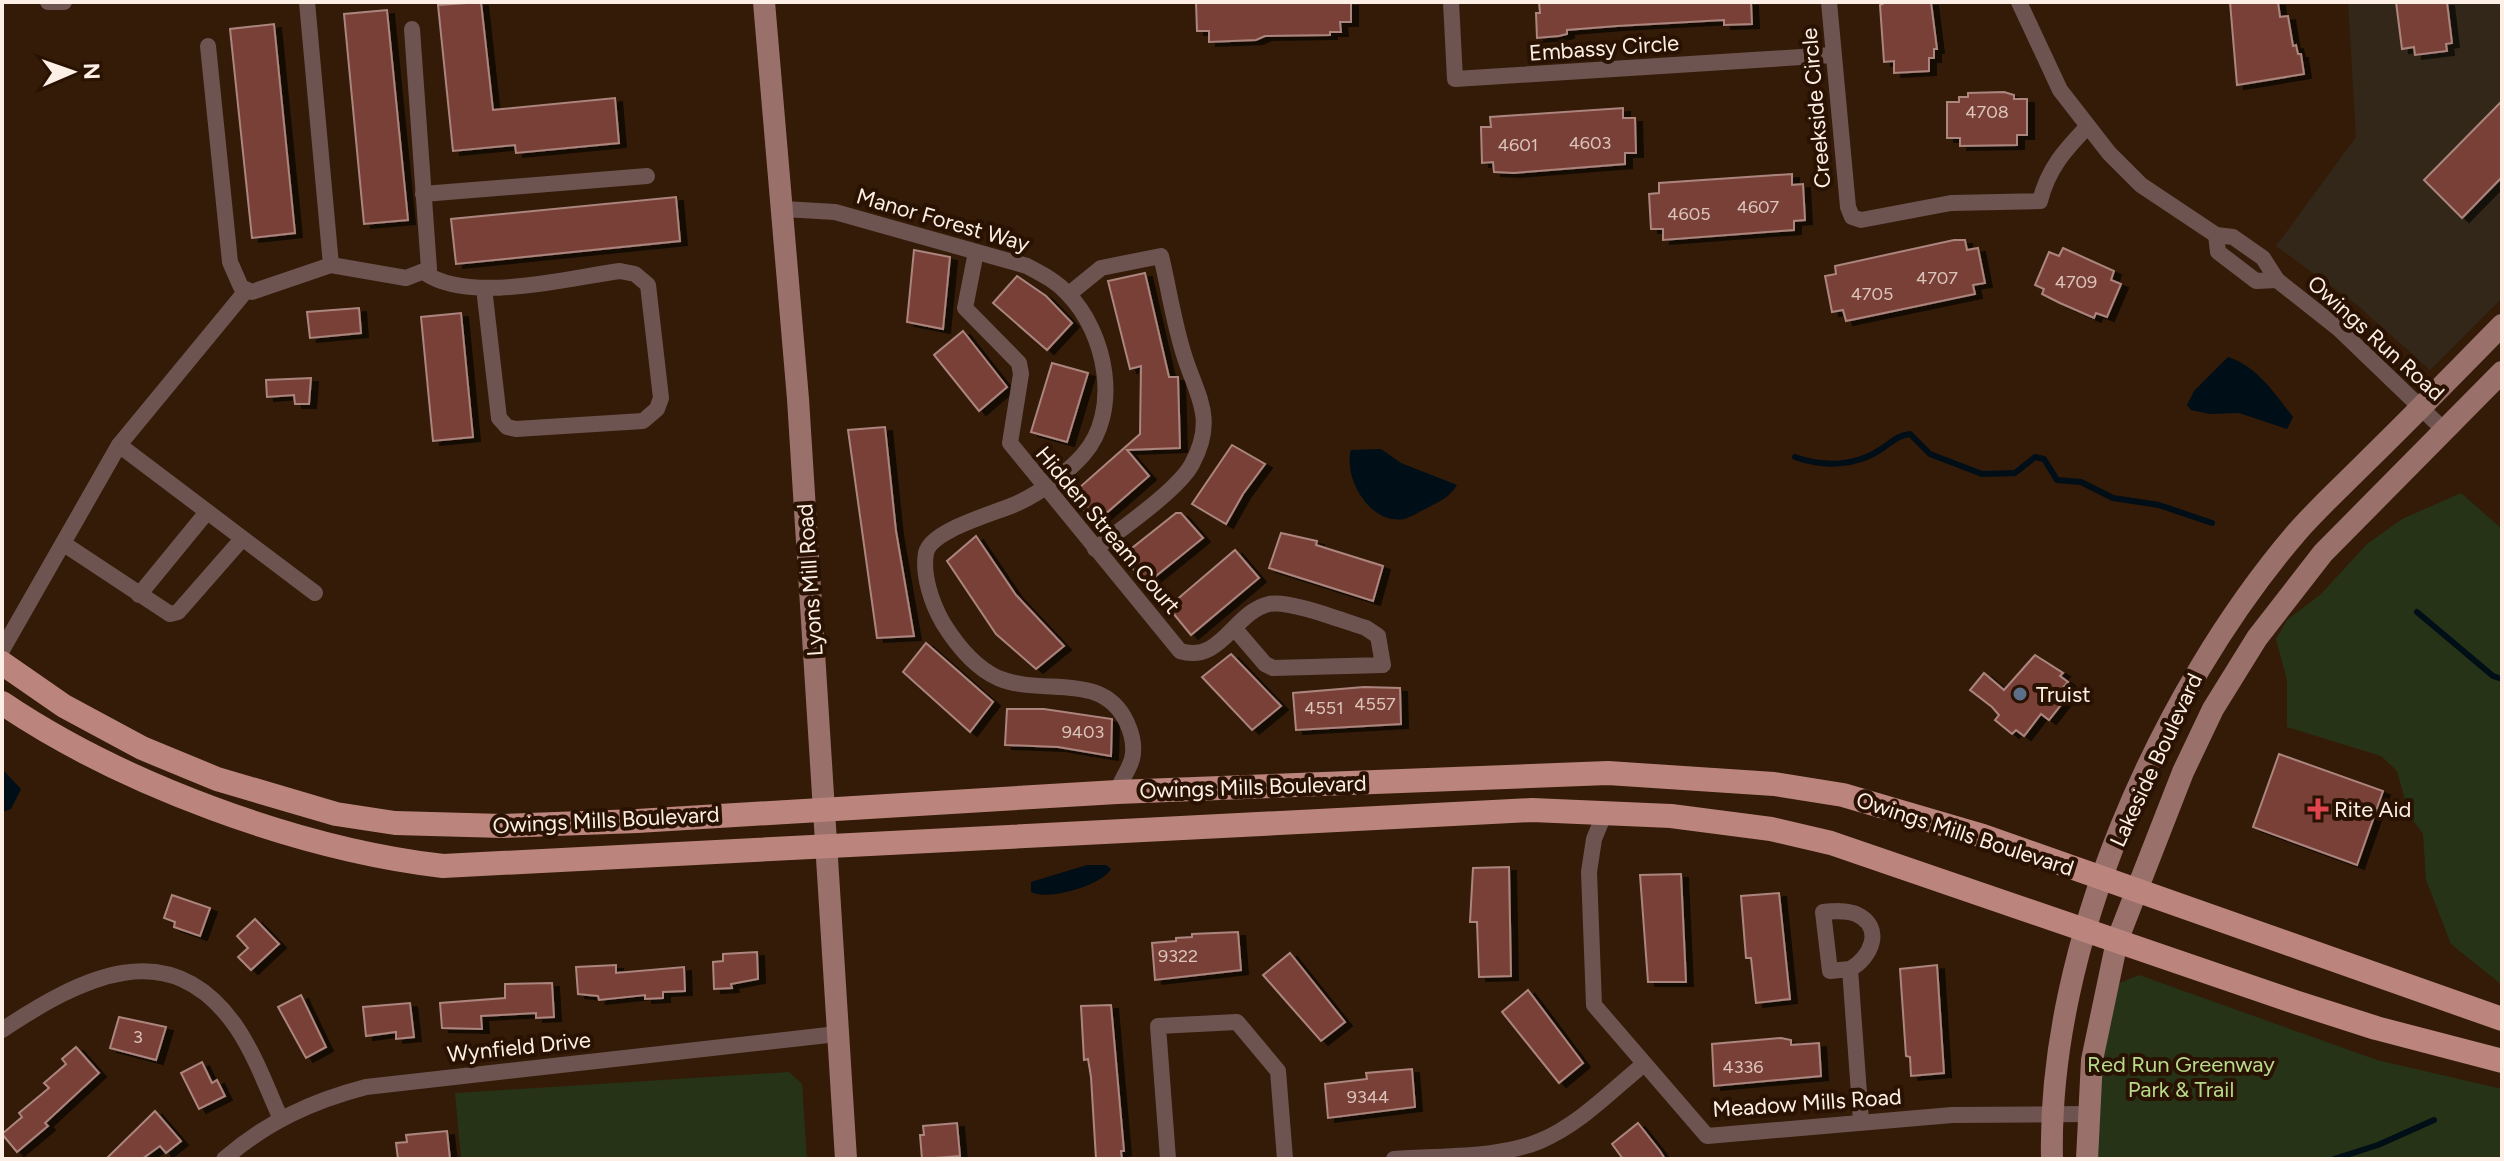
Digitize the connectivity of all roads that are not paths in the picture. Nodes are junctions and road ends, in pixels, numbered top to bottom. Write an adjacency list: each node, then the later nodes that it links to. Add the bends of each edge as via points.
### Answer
1 (48, 2): 2 (street)
2 (64, 2)
3 (307, 2): 16 (street)
4 (764, 2): 14 (main road, Lyons Mill Road)
5 (1451, 2): 10 (street, Embassy Circle, via 1455,79)
6 (1829, 2): 10 (street, Creekside Circle)
7 (2019, 2): 11 (street, Owings Run Road, via 2060,90)
8 (412, 29): 13 (street)
9 (208, 46): 19 (street, via 230,262)
10 (1833, 55): 11 (street, Creekside Circle, via 1848,207 1852,217 1861,220 1951,203 2040,201 2060,155)
11 (2087, 127): 23 (street, Owings Run Road, via 2141,185 2216,235 2233,237 2263,258 2277,280 2339,329)
12 (647, 176): 13 (street)
13 (423, 194): 17 (street, via 429,269)
14 (784, 209): 15 (street, Manor Forest Way, via 835,212); 38 (main road, Lyons Mill Road)
15 (976, 252): 20 (street, Manor Forest Way, via 1027,266); 26 (street, Hidden Stream Court, via 965,308 1019,363 1010,443)
16 (331, 265): 17 (street, via 406,278); 19 (street)
17 (425, 273): 18 (street, via 437,281)
18 (484, 288): 18 (street, via 620,271 635,274 648,285 655,321 661,398 657,409 643,421 507,427 499,418)
19 (245, 292): 25 (street)
20 (1069, 294): 26 (street, Manor Forest Way, via 1098,347 1105,381 1103,413 1084,454); 30 (street, via 1101,268 1161,256 1185,359 1203,408 1204,427 1192,466)
21 (2502, 325): 23 (main road, Lakeside Boulevard)
22 (2502, 372): 24 (main road, Lakeside Boulevard)
23 (2421, 408): 24 (street, Owings Run Road); 41 (main road, Lakeside Boulevard, via 2298,530 2226,622 2181,698)
24 (2444, 430): 42 (main road, Lakeside Boulevard, via 2323,553 2257,638 2213,709 2183,772)
25 (119, 445): 27 (street); 29 (street)
26 (1043, 486): 30 (street, Hidden Stream Court); 37 (street, Manor Forest Way, via 1022,501 936,539 927,549 928,584 952,637 995,676 1018,685 1091,690 1109,698 1124,718 1133,747)
27 (207, 512): 28 (street); 32 (street)
28 (242, 539): 31 (street); 32 (street, via 178,612 170,614)
29 (64, 544): 32 (street); 34 (street)
30 (1095, 549): 33 (street, Hidden Stream Court, via 1180,651 1200,654)
31 (315, 593)
32 (139, 595)
33 (1235, 629): 33 (street, Hidden Stream Court, via 1265,605 1283,605 1366,628 1378,636 1383,665 1273,668)
34 (2, 650)
35 (2, 663): 38 (main road, Owings Mills Boulevard, via 64,706 142,748 217,779 336,814 395,823 503,826)
36 (2, 703): 40 (main road, Owings Mills Boulevard, via 120,770 202,805 395,861 506,865)
37 (1117, 792): 38 (main road, Owings Mills Boulevard); 41 (main road, Owings Mills Boulevard, via 1547,774 1774,784 1843,795 1957,827)
38 (826, 807): 40 (main road, Lyons Mill Road)
39 (1606, 810): 40 (main road, Owings Mills Boulevard); 43 (main road, Owings Mills Boulevard, via 1771,829 1831,843); 50 (street, Meadow Mills Road, via 1589,872 1594,1005)
40 (828, 847): 48 (main road, Lyons Mill Road)
41 (2103, 879): 42 (main road, Owings Mills Boulevard); 43 (main road, Lakeside Boulevard)
42 (2138, 890): 44 (main road, Lakeside Boulevard); 46 (main road, Owings Mills Boulevard)
43 (2085, 930): 44 (main road, Owings Mills Boulevard); 52 (main road, Lakeside Boulevard, via 2056,1060)
44 (2117, 941): 49 (main road, Owings Mills Boulevard, via 2376,1028); 51 (main road, Lakeside Boulevard, via 2092,1060)
45 (1850, 969): 54 (street)
46 (2502, 1019)
47 (2, 1030): 53 (street, via 98,976 123,970 178,976 202,989 239,1031)
48 (837, 1034): 53 (street, Wynfield Drive, via 412,1080 329,1097); 56 (main road, Lyons Mill Road)
49 (2502, 1061)
50 (1644, 1064): 54 (street, Meadow Mills Road, via 1707,1136); 59 (street, via 1583,1115 1539,1141)
51 (2087, 1114): 52 (street, Meadow Mills Road); 61 (main road, Lakeside Boulevard)
52 (2051, 1115): 54 (street, Meadow Mills Road); 60 (main road, Lakeside Boulevard)
53 (280, 1117): 55 (street, Wynfield Drive)
54 (1861, 1121)
55 (224, 1159)
56 (846, 1159)
57 (1168, 1159): 58 (street, via 1158,1026 1237,1022 1278,1071)
58 (1285, 1159)
59 (1394, 1159)
60 (2052, 1159)
61 (2087, 1159)

